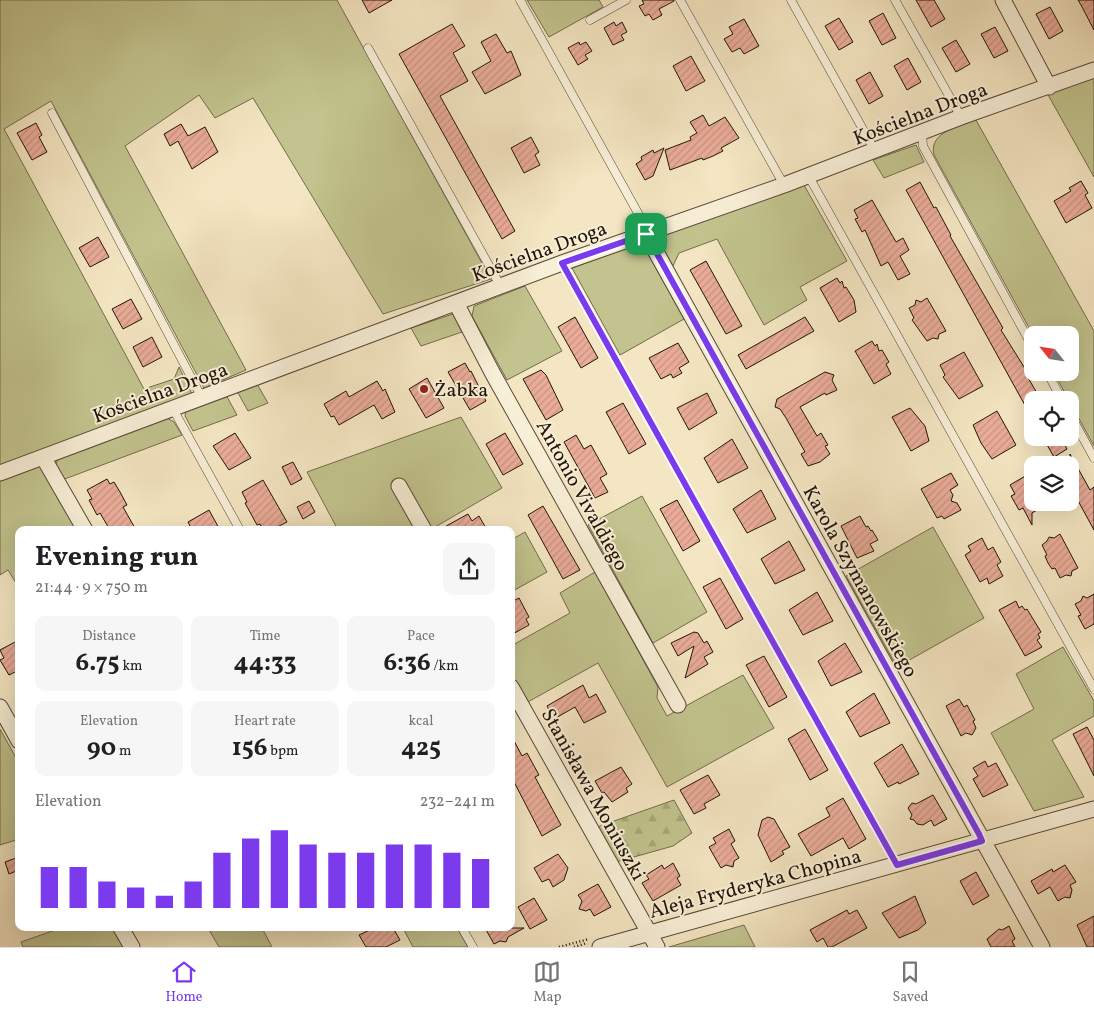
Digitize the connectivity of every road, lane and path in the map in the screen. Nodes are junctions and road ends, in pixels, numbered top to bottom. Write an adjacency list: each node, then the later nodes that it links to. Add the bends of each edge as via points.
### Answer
1 (520, 0): 17 (lane, via 644,224)
2 (626, 0): 7 (lane)
3 (680, 0): 16 (lane)
4 (791, 0): 14 (lane)
5 (895, 0): 12 (lane)
6 (1003, 0): 10 (street)
7 (590, 20)
8 (368, 48): 19 (lane)
9 (1094, 70): 10 (street, Kościelna Droga)
10 (1049, 87): 12 (street, Kościelna Droga)
11 (52, 113): 22 (lane)
12 (961, 118): 13 (street, Kościelna Droga)
13 (922, 133): 14 (street, Kościelna Droga); 21 (lane, via 923,146)
14 (875, 151): 15 (street, Kościelna Droga)
15 (808, 175): 16 (street, Kościelna Droga); 32 (lane)
16 (784, 185): 17 (street, Kościelna Droga)
17 (646, 234): 18 (street, Kościelna Droga); 38 (street, Karola Szymanowskiego)
18 (562, 263): 19 (street, Kościelna Droga); 39 (lane)
19 (501, 287): 20 (street, Kościelna Droga)
20 (456, 303): 22 (street, Kościelna Droga); 34 (street, Antonio Vivaldiego, via 492,374)
21 (1024, 331)
22 (202, 398): 23 (street, Kościelna Droga)
23 (172, 409): 25 (street, Kościelna Droga); 30 (lane)
24 (1079, 430): 26 (lane)
25 (43, 457): 27 (street, Kościelna Droga); 29 (street)
26 (1094, 458)
27 (0, 473)
28 (399, 486): 31 (street)
29 (83, 526)
30 (238, 526)
31 (422, 526)
32 (1094, 690)
33 (515, 694): 42 (street, Stanisława Moniuszki)
34 (678, 705)
35 (0, 707): 36 (street)
36 (15, 734)
37 (1094, 809): 38 (street, Aleja Fryderyka Chopina)
38 (982, 841): 39 (street, Aleja Fryderyka Chopina); 47 (street, Karola Szymanowskiego)
39 (897, 865): 42 (street, Aleja Fryderyka Chopina)
40 (123, 931): 43 (street)
41 (464, 931): 44 (lane)
42 (649, 933): 45 (street, Aleja Fryderyka Chopina); 46 (street, Stanisława Moniuszki)
43 (132, 947)
44 (473, 947)
45 (600, 947)
46 (657, 947)
47 (1042, 947)

